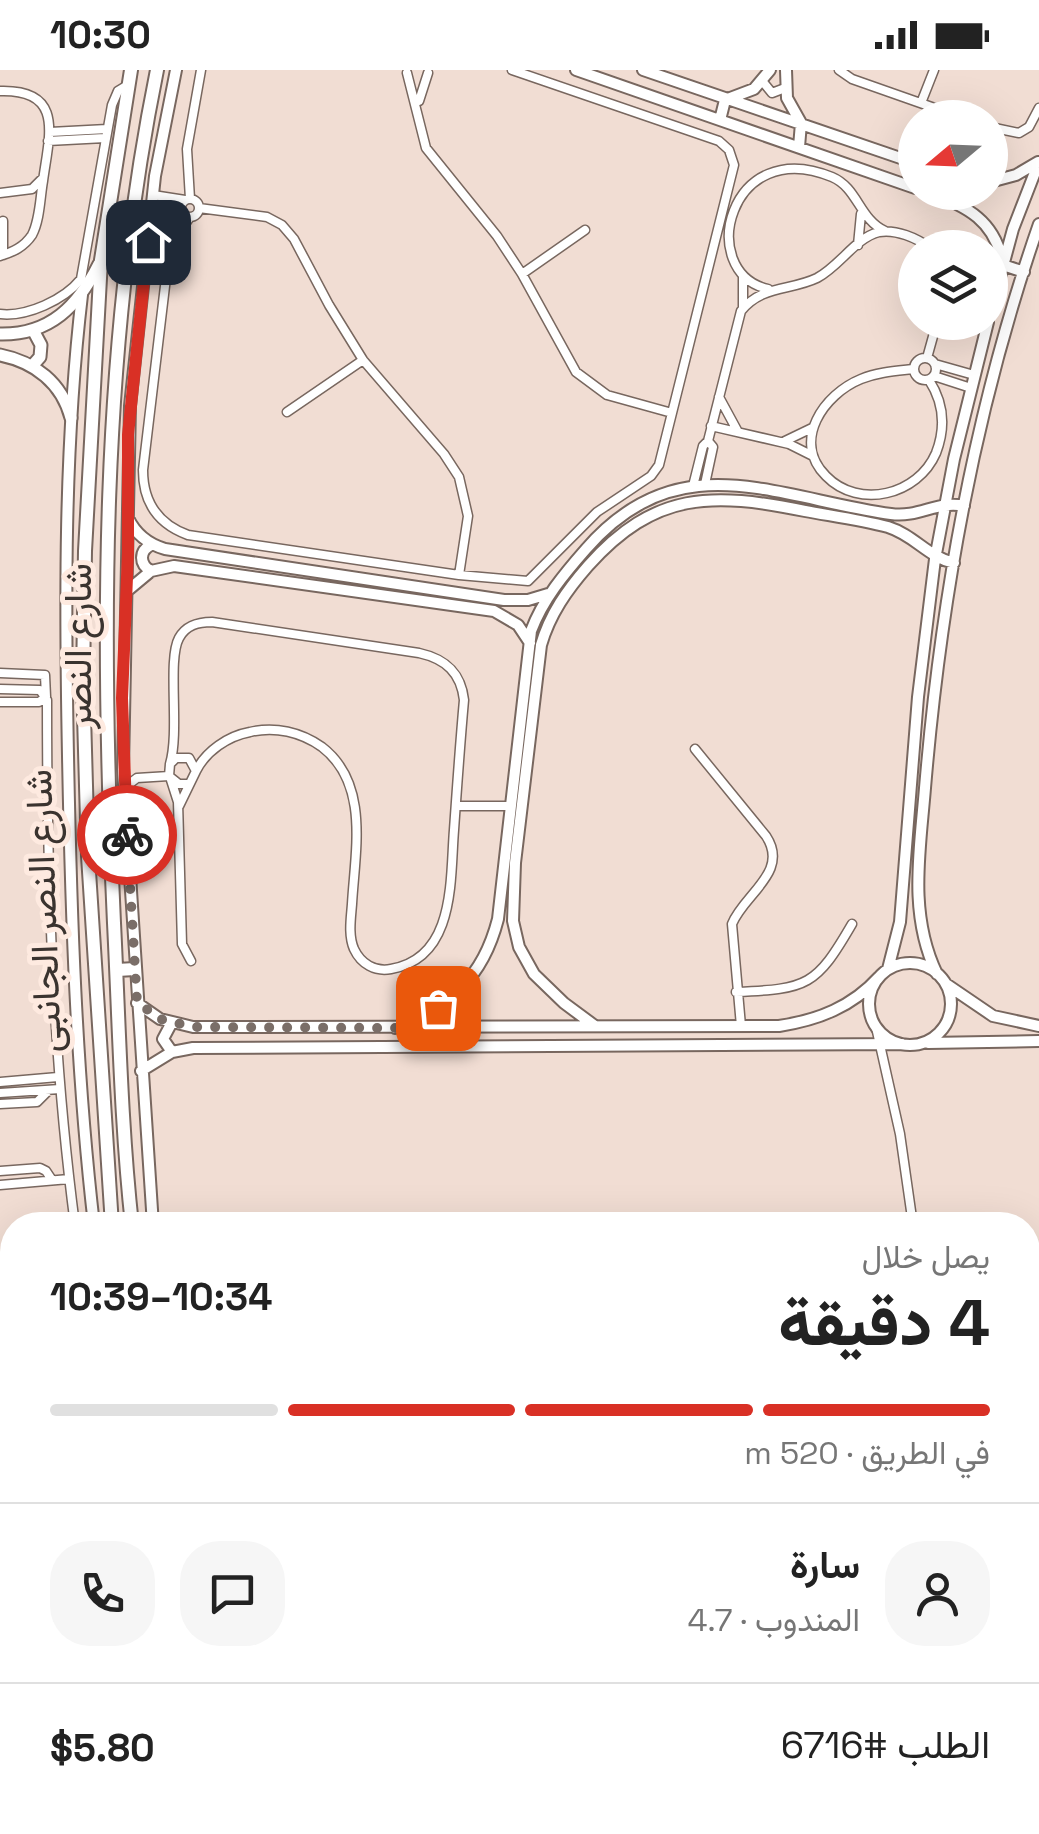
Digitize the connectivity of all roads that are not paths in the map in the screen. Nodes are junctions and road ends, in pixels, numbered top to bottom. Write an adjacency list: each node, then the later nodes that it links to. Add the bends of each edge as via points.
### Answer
1 (119, 70): 14 (street)
2 (157, 70): 121 (main road, شارع النصر, via 124,278 112,416 108,718)
3 (176, 70): 37 (street)
4 (202, 70): 36 (street, via 187,149)
5 (512, 70): 75 (street, via 719,141 732,154 734,171)
6 (576, 70): 23 (street)
7 (644, 70): 18 (street)
8 (770, 70): 15 (street)
9 (786, 70): 16 (street)
10 (840, 70): 19 (street)
11 (934, 70): 20 (street)
12 (428, 71): 13 (street, via 416,78); 22 (street)
13 (406, 72): 22 (street)
14 (130, 79): 26 (street, via 113,100); 52 (main road, شارع النصر)
15 (763, 82): 16 (street, via 772,93); 18 (street)
16 (785, 88): 24 (street)
17 (0, 91): 27 (street, via 39,100 49,116)
18 (725, 100): 23 (street); 24 (street)
19 (912, 100)
20 (922, 100)
21 (1039, 108): 25 (street, via 1030,127)
22 (417, 110): 55 (street, via 426,148)
23 (720, 120): 28 (street)
24 (801, 123): 28 (street); 29 (street)
25 (1008, 131)
26 (106, 133): 27 (street); 60 (street, via 81,279 34,312)
27 (49, 136): 31 (street)
28 (799, 147): 33 (street)
29 (898, 156)
30 (1039, 162): 32 (street); 50 (street)
31 (43, 176): 34 (street, via 32,189); 41 (street)
32 (1008, 178)
33 (898, 182)
34 (12, 192): 35 (street); 41 (street, via 30,196)
35 (0, 193)
36 (187, 199): 37 (street); 38 (street); 42 (street)
37 (152, 201): 42 (street); 87 (street, via 130,406)
38 (199, 208): 42 (street); 66 (street, via 282,225)
39 (860, 210): 47 (street); 49 (street); 56 (street, via 850,190 832,177 794,166 766,173 745,192 730,232 732,260)
40 (967, 210): 46 (street)
41 (38, 211): 51 (street, via 26,242)
42 (186, 214): 92 (street, via 168,262 143,470 158,516 188,534)
43 (3, 221): 51 (street)
44 (1039, 224): 54 (street)
45 (584, 230): 55 (street)
46 (990, 230)
47 (884, 232): 48 (street); 49 (street)
48 (898, 235)
49 (857, 246): 57 (street, via 818,277)
50 (1008, 250)
51 (1, 256)
52 (101, 260): 58 (main road); 86 (main road, شارع النصر)
53 (1008, 266): 54 (street)
54 (1024, 272): 84 (street)
55 (522, 274): 75 (street, via 586,381 607,395)
56 (742, 276): 57 (street); 59 (street)
57 (771, 289): 59 (street)
58 (82, 295): 61 (main road, via 63,315); 76 (street, شارع النصر الجانبى)
59 (742, 311): 73 (street)
60 (0, 314)
61 (32, 330): 62 (main road); 68 (main road, via 42,345)
62 (0, 334)
63 (934, 340): 67 (street)
64 (983, 340): 70 (street)
65 (0, 355): 68 (main road)
66 (363, 360): 74 (street); 92 (street, via 459,477 468,516)
67 (931, 361): 69 (street, via 918,360); 70 (street); 71 (street)
68 (32, 366): 76 (main road, via 59,390)
69 (914, 368): 71 (street, via 917,377); 78 (street, via 856,381 826,404)
70 (974, 375): 72 (street)
71 (931, 378): 72 (street); 81 (street, via 942,408 941,436 928,467 906,487 879,495 847,489 822,473)
72 (971, 388): 83 (street)
73 (719, 397): 77 (street); 79 (street)
74 (287, 412)
75 (672, 413): 92 (street, via 656,471 597,512 534,578)
76 (71, 418): 85 (street, شارع النصر الجانبى)
77 (712, 426): 79 (street); 82 (street, via 708,441 714,446)
78 (812, 428): 80 (street); 81 (street)
79 (738, 432): 80 (street)
80 (780, 442): 81 (street)
81 (813, 456)
82 (699, 485): 83 (street, via 752,486 894,515); 94 (street, via 657,496 610,525)
83 (946, 502): 84 (street); 89 (street)
84 (964, 506): 90 (street)
85 (68, 512): 86 (main road); 151 (street, شارع النصر الجانبى, via 71,880)
86 (86, 512): 152 (main road, شارع النصر, via 86,798)
87 (127, 516): 88 (street); 93 (street)
88 (151, 545): 91 (street, via 142,558); 96 (street)
89 (935, 559): 90 (street); 95 (street, via 890,528 709,499 638,522); 122 (street, via 900,922)
90 (954, 562): 123 (street, via 934,698 917,899 926,950)
91 (151, 571): 93 (street); 97 (street, via 174,566)
92 (459, 575)
93 (126, 592): 110 (street)
94 (550, 594): 95 (street); 96 (street); 98 (street)
95 (563, 598): 99 (street)
96 (517, 601): 97 (street, via 521,614)
97 (511, 619): 98 (street)
98 (528, 641): 99 (street); 116 (street)
99 (541, 645): 127 (street, via 513,920 534,974)
100 (0, 673): 101 (street)
101 (19, 673): 103 (street); 104 (street, via 46,676)
102 (0, 688): 103 (street)
103 (19, 689): 104 (street, via 40,690)
104 (46, 697): 105 (street); 138 (street)
105 (0, 702)
106 (175, 736): 109 (street); 112 (street); 115 (street, via 176,646 193,624 424,654 453,670 463,690)
107 (695, 749): 124 (street, via 774,851 772,868 732,924)
108 (208, 754): 109 (street); 111 (street); 115 (street, via 240,734 266,729 304,737 336,761 356,809 351,940 376,969 411,962 439,934 448,908)
109 (187, 758): 111 (street); 112 (street, via 176,758)
110 (122, 769): 112 (street); 114 (street)
111 (196, 771): 113 (street)
112 (170, 773): 113 (street); 114 (street, via 137,778); 117 (street)
113 (188, 784): 117 (street)
114 (124, 788): 120 (street)
115 (456, 806): 116 (street)
116 (510, 806): 131 (street, via 498,918 487,954 446,1002)
117 (178, 810): 119 (street, via 182,944)
118 (852, 924): 124 (street, via 814,978 779,990)
119 (191, 962)
120 (135, 969): 121 (main road); 125 (street)
121 (116, 970): 153 (main road, شارع النصر)
122 (883, 973): 123 (street, via 908,963); 128 (street, via 850,1002 816,1018); 130 (street, via 869,1006)
123 (941, 978): 129 (street, via 993,1016); 133 (street, via 950,1013 940,1032)
124 (736, 992): 128 (street)
125 (137, 1002): 126 (street); 137 (street)
126 (171, 1024): 131 (street); 136 (street, via 163,1039)
127 (595, 1026): 128 (street); 131 (street)
128 (740, 1026)
129 (1039, 1026)
130 (876, 1027): 134 (street); 135 (street)
131 (395, 1028)
132 (1039, 1041): 133 (street)
133 (922, 1043): 135 (street)
134 (880, 1044): 135 (street); 136 (street); 155 (street)
135 (902, 1044)
136 (172, 1052): 137 (street)
137 (141, 1071): 154 (street)
138 (58, 1077): 139 (street); 141 (street)
139 (23, 1080): 140 (street); 143 (street)
140 (0, 1082)
141 (60, 1089): 142 (street); 147 (street)
142 (49, 1090): 143 (street); 145 (street, via 37,1102)
143 (24, 1092): 144 (street)
144 (0, 1093)
145 (0, 1104)
146 (0, 1172): 148 (street, via 43,1169)
147 (69, 1179): 148 (street); 150 (street)
148 (52, 1180): 149 (street)
149 (0, 1184)
150 (73, 1212)
151 (93, 1212)
152 (111, 1212)
153 (131, 1212)
154 (151, 1212)
155 (912, 1212)

